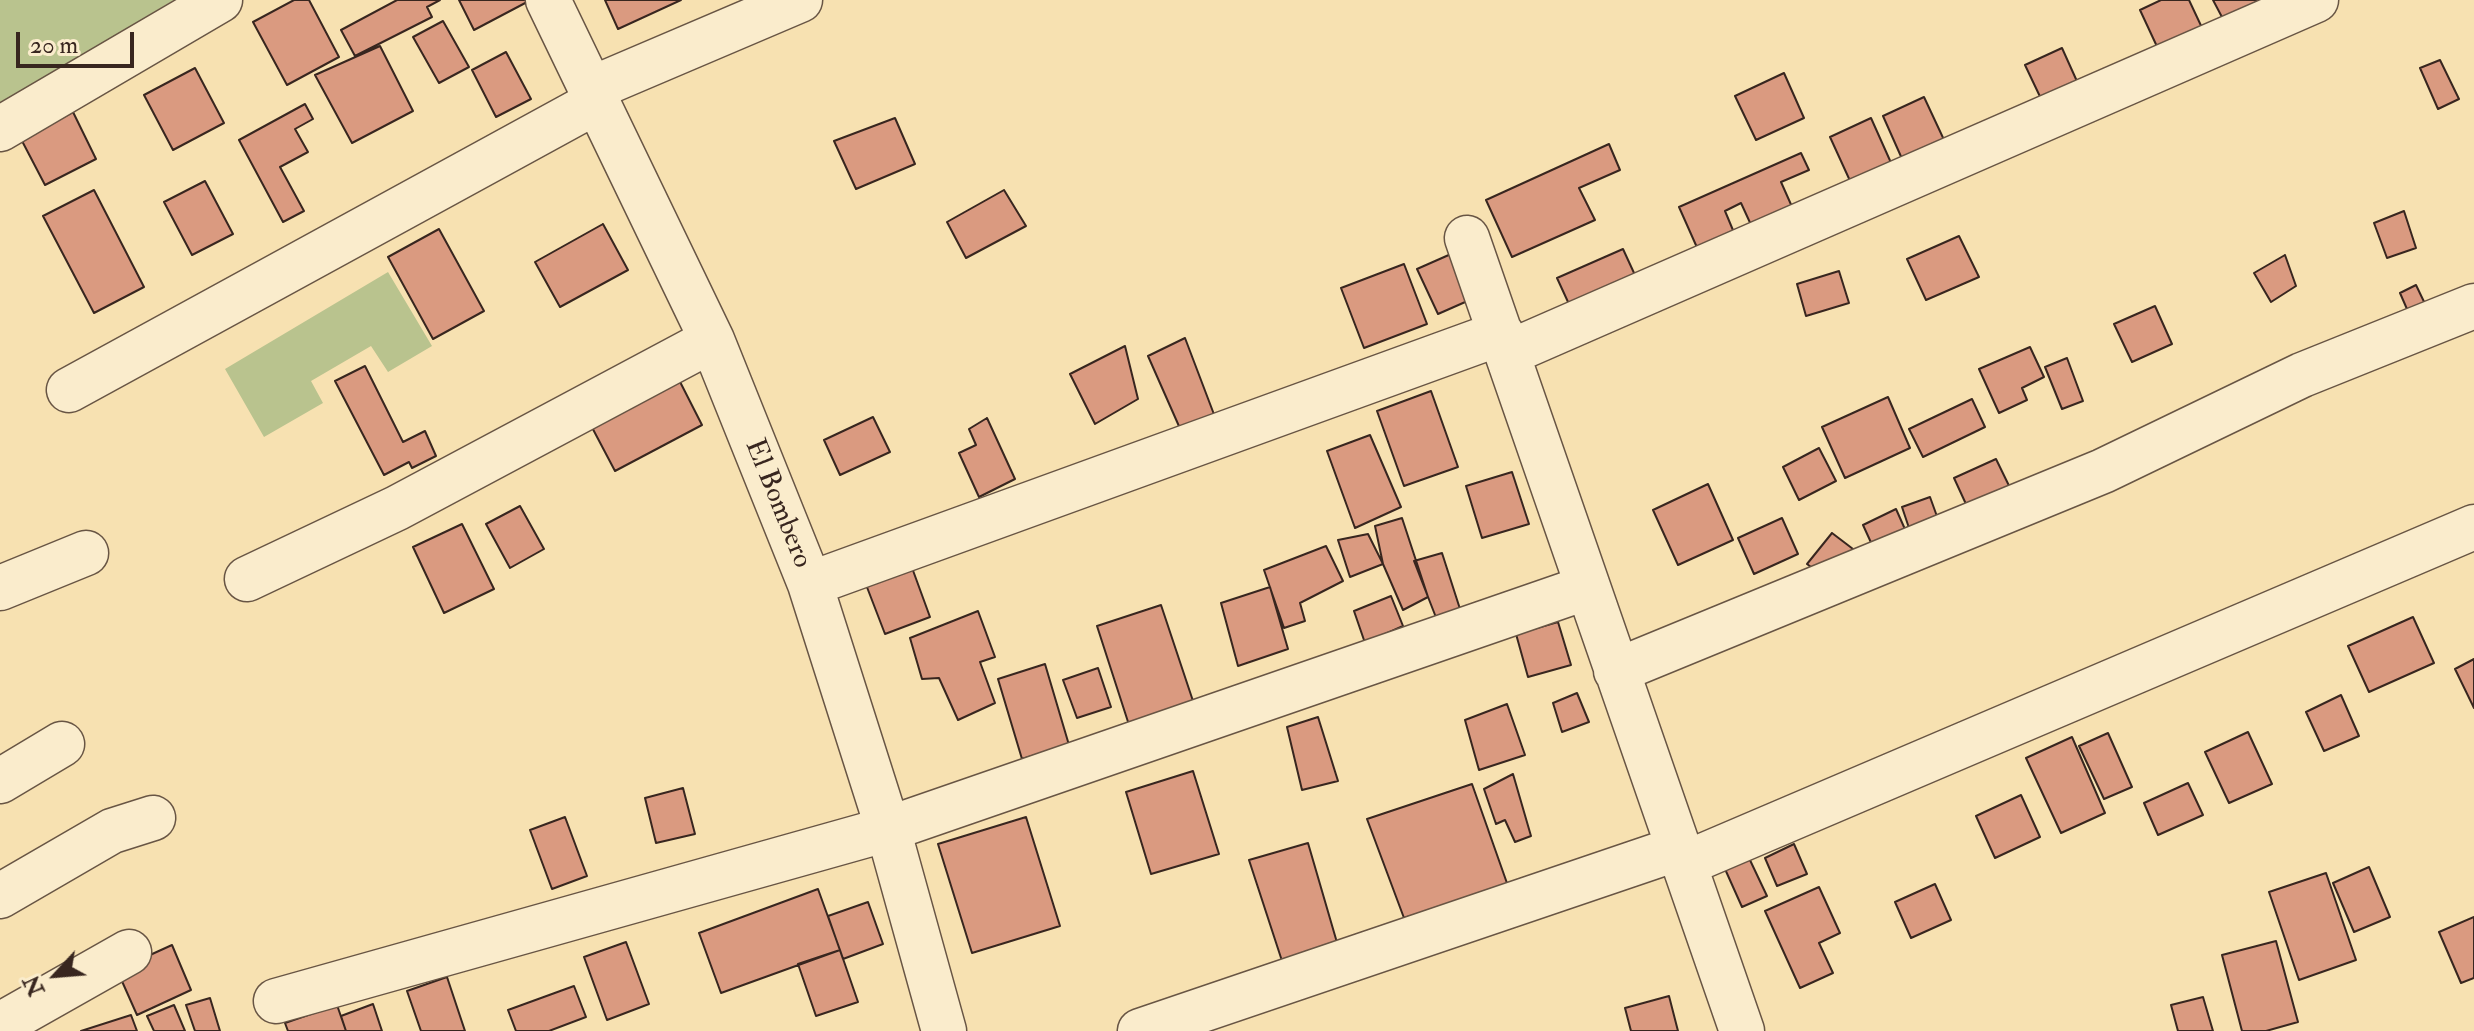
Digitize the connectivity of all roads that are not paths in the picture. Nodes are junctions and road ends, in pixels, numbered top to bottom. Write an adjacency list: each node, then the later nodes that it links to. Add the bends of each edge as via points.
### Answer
1 (220, 0): 6 (street)
2 (548, 0): 5 (street, El Bombero)
3 (800, 0): 5 (street)
4 (2316, 0): 10 (street)
5 (593, 96): 9 (street, El Bombero); 11 (street)
6 (0, 129)
7 (1467, 238): 10 (street)
8 (2474, 306): 18 (street, via 2302,375 2103,471)
9 (712, 340): 14 (street, via 397,508); 15 (street, El Bombero)
10 (1505, 343): 15 (street); 16 (street)
11 (69, 390)
12 (2474, 527): 23 (street)
13 (86, 553): 17 (street)
14 (247, 579)
15 (810, 584): 22 (street, El Bombero)
16 (1588, 587): 18 (street); 22 (street)
17 (0, 588)
18 (1616, 671): 23 (street)
19 (62, 744): 20 (street)
20 (0, 781)
21 (153, 818): 24 (street, via 112,831)
22 (888, 829): 26 (street); 28 (street, El Bombero)
23 (1682, 856): 29 (street); 30 (street)
24 (0, 896)
25 (129, 952): 27 (street)
26 (276, 1001)
27 (18, 1023)
28 (943, 1031)
29 (1140, 1031)
30 (1742, 1031)

